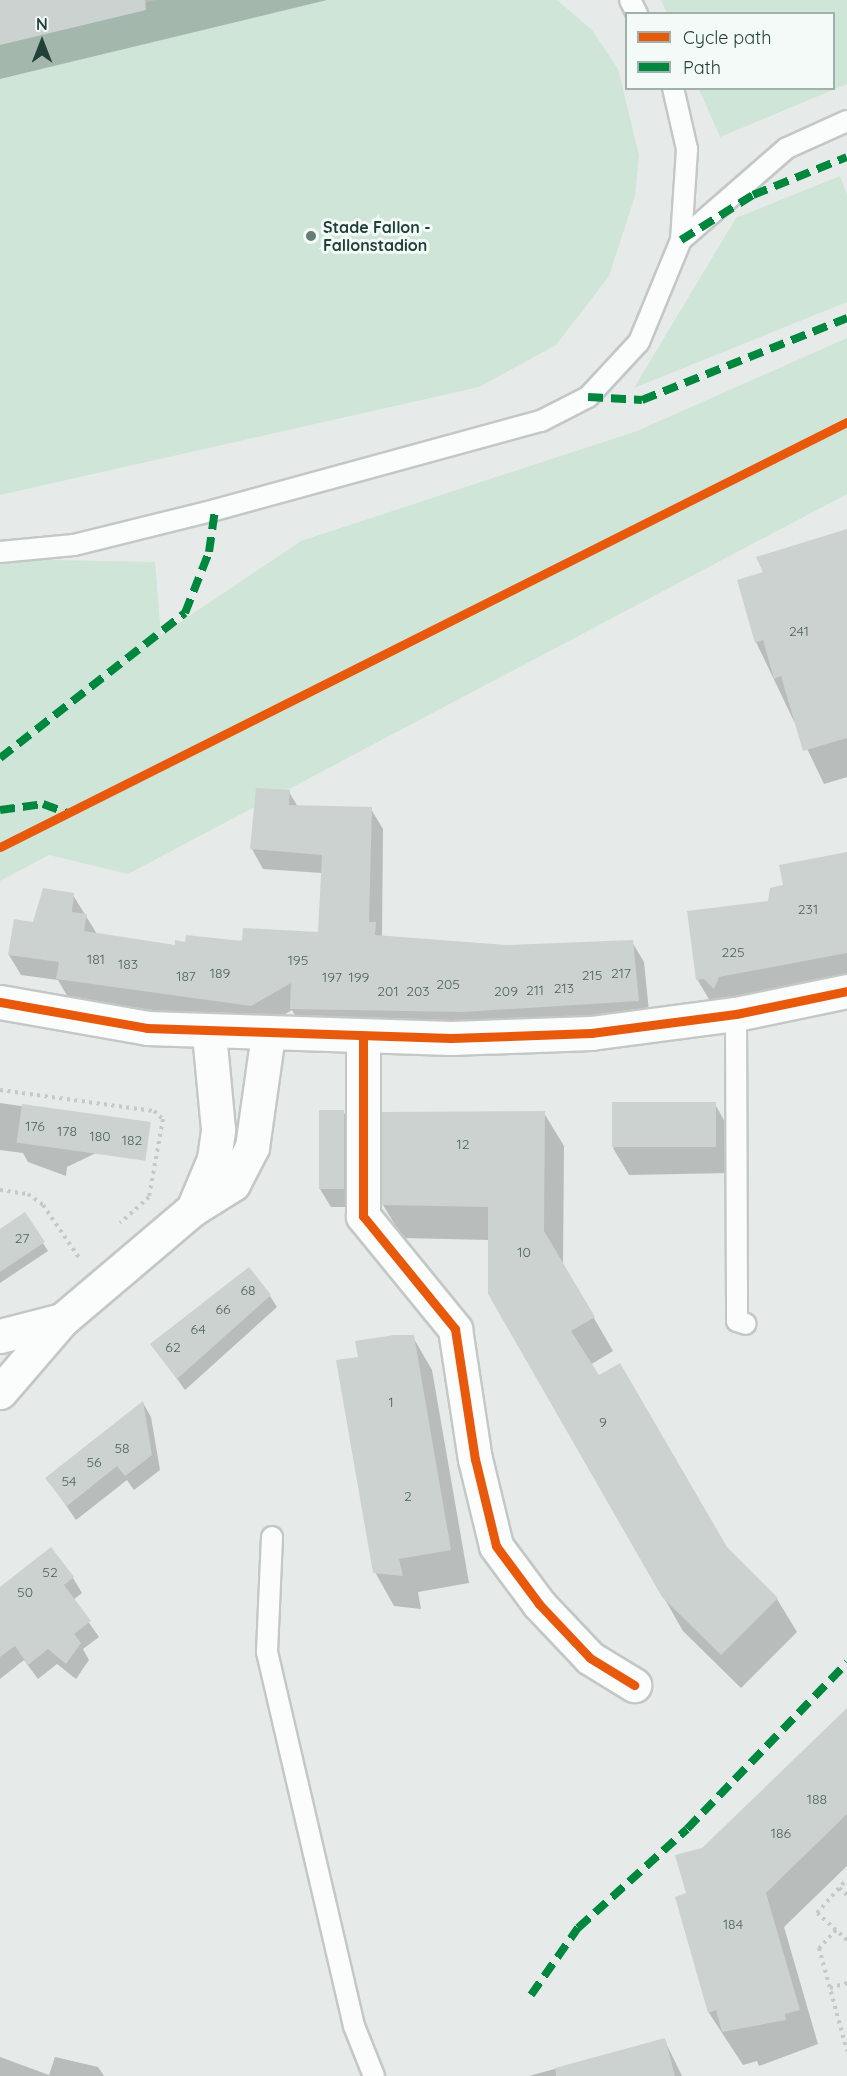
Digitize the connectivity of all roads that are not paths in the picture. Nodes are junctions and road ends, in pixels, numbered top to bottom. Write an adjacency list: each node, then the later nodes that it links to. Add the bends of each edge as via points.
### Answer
1 (673, 90): 3 (lane, via 687,149)
2 (847, 121): 3 (lane, via 787,148)
3 (681, 240): 4 (lane, via 639,342 588,397 541,421 74,545)
4 (0, 552)
5 (847, 991): 7 (street)
6 (0, 1002): 8 (street, via 147,1029)
7 (736, 1014): 10 (street, via 591,1033); 13 (lane, via 737,1321)
8 (209, 1033): 9 (street); 11 (street, via 218,1129 214,1159)
9 (268, 1035): 10 (street); 11 (street, via 245,1165 232,1184)
10 (363, 1037): 17 (street, via 363,1216 455,1329 475,1459 496,1546 539,1604 590,1658)
11 (193, 1209): 12 (street)
12 (62, 1320): 14 (street); 15 (street)
13 (746, 1324)
14 (0, 1336)
15 (0, 1392)
16 (272, 1537): 18 (lane, via 267,1652 354,2026)
17 (634, 1685)
18 (374, 2076)

